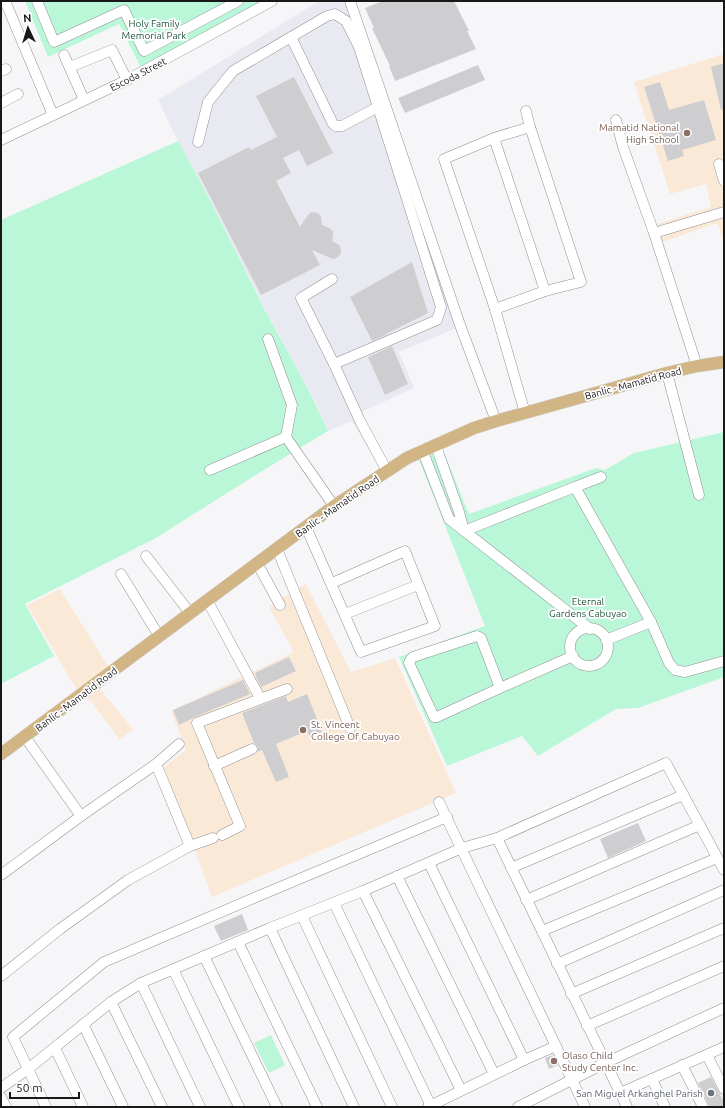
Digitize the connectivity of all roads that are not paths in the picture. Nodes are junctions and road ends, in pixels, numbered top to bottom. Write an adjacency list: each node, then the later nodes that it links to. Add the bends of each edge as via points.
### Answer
1 (5, 1): 15 (street)
2 (37, 1): 3 (street, via 54,42 124,10 144,51)
3 (238, 1)
4 (272, 1): 9 (street, Escoda Street)
5 (350, 1): 34 (street, via 460,325)
6 (291, 37): 13 (street, via 333,124 342,126); 13 (street, via 326,16 335,14 346,22 358,47); 20 (street, via 233,72 208,102)
7 (64, 55): 8 (street)
8 (70, 67): 9 (street, via 112,50); 11 (street)
9 (127, 80): 11 (street, Escoda Street)
10 (18, 94): 12 (street)
11 (84, 100): 15 (street, Escoda Street)
12 (1, 103)
13 (378, 107): 30 (street, via 442,307 437,320)
14 (526, 111): 17 (street)
15 (53, 115): 19 (street, Escoda Street)
16 (616, 120): 24 (street)
17 (530, 127): 18 (street); 26 (street, via 581,282)
18 (494, 138): 26 (street); 27 (street, via 444,159)
19 (1, 140)
20 (198, 142)
21 (719, 164): 22 (street)
22 (724, 182)
23 (724, 212): 24 (street)
24 (654, 233): 31 (street)
25 (332, 280): 30 (street, via 301,298)
26 (545, 291): 27 (street)
27 (495, 308): 33 (street)
28 (268, 339): 35 (street, via 292,405)
29 (724, 362): 31 (main road, Banlic - Mamatid Road)
30 (334, 364): 39 (street, via 360,421)
31 (697, 366): 32 (main road, Banlic - Mamatid Road)
32 (667, 373): 33 (main road, Banlic - Mamatid Road); 42 (street)
33 (525, 413): 34 (main road, Banlic - Mamatid Road)
34 (496, 422): 36 (main road, Banlic - Mamatid Road, via 474,428)
35 (286, 437): 38 (street); 43 (street)
36 (436, 446): 37 (main road, Banlic - Mamatid Road); 45 (street)
37 (423, 452): 39 (main road, Banlic - Mamatid Road, via 407,458); 45 (street, via 449,519)
38 (210, 470)
39 (387, 471): 43 (main road, Banlic - Mamatid Road)
40 (601, 478): 41 (street)
41 (575, 487): 45 (street); 56 (street)
42 (698, 495)
43 (334, 506): 44 (main road, Banlic - Mamatid Road)
44 (306, 527): 46 (main road, Banlic - Mamatid Road); 50 (street)
45 (464, 531): 57 (street)
46 (277, 549): 48 (main road, Banlic - Mamatid Road); 65 (street)
47 (146, 556): 54 (street)
48 (257, 563): 52 (main road, Banlic - Mamatid Road); 53 (street)
49 (121, 574): 58 (street)
50 (332, 583): 51 (street, via 405,551); 55 (street)
51 (418, 584): 55 (street); 55 (street, via 435,626 361,652)
52 (207, 600): 54 (main road, Banlic - Mamatid Road); 64 (street)
53 (280, 605)
54 (190, 613): 58 (main road, Banlic - Mamatid Road)
55 (345, 614)
56 (651, 622): 59 (street); 61 (street, via 669,663 675,670 685,672)
57 (590, 629): 59 (street, via 600,632); 60 (street, via 580,631 573,638 570,647)
58 (159, 636): 66 (main road, Banlic - Mamatid Road)
59 (606, 640): 60 (street, via 606,655 592,666 579,663)
60 (573, 656): 62 (street)
61 (724, 661)
62 (500, 688): 62 (street, via 479,636 413,657 409,663 434,716 441,716)
63 (286, 689): 64 (street)
64 (260, 698): 71 (street, via 197,724)
65 (350, 728)
66 (25, 737): 69 (main road, Banlic - Mamatid Road); 74 (street)
67 (179, 744): 70 (street)
68 (252, 749): 71 (street)
69 (1, 754)
70 (156, 764): 74 (street); 78 (street)
71 (214, 766): 78 (street, via 240,826)
72 (683, 795): 76 (street); 77 (street, via 666,763); 82 (street)
73 (439, 802): 75 (street)
74 (81, 816): 84 (street)
75 (447, 818): 79 (street); 113 (street, via 104,962 13,1037)
76 (700, 825): 80 (street); 88 (street)
77 (497, 838): 79 (street); 82 (street)
78 (190, 846): 99 (street, via 128,880)
79 (462, 848): 81 (street); 106 (street)
80 (718, 858): 83 (street); 93 (street)
81 (429, 862): 85 (street); 110 (street)
82 (511, 868): 88 (street)
83 (724, 870)
84 (1, 875)
85 (397, 876): 87 (street); 114 (street)
86 (724, 890): 96 (street)
87 (363, 891): 89 (street); 119 (street)
88 (526, 900): 93 (street)
89 (334, 903): 90 (street); 122 (street)
90 (302, 916): 91 (street); 133 (street)
91 (270, 928): 94 (street); 132 (street)
92 (724, 928): 101 (street)
93 (542, 931): 96 (street)
94 (238, 942): 95 (street); 131 (street)
95 (204, 956): 98 (street); 130 (street)
96 (557, 964): 101 (street)
97 (724, 966): 105 (street)
98 (173, 969): 100 (street); 129 (street)
99 (1, 976)
100 (141, 983): 102 (street); 128 (street)
101 (572, 994): 105 (street)
102 (111, 1002): 104 (street); 127 (street)
103 (724, 1008): 111 (street)
104 (83, 1024): 108 (street); 126 (street)
105 (587, 1026): 111 (street)
106 (556, 1046): 110 (street); 116 (street)
107 (724, 1047): 109 (street)
108 (55, 1048): 113 (street); 125 (street)
109 (707, 1055): 112 (street); 118 (street)
110 (524, 1060): 114 (street)
111 (605, 1063): 116 (street); 120 (street)
112 (682, 1065): 115 (street); 138 (street)
113 (28, 1069): 117 (street); 124 (street)
114 (494, 1074): 119 (street)
115 (652, 1079): 120 (street); 137 (street)
116 (573, 1080): 134 (street); 135 (street)
117 (1, 1088)
118 (724, 1089)
119 (462, 1090): 122 (street)
120 (620, 1093): 136 (street)
121 (1, 1096): 123 (street)
122 (430, 1106)
123 (6, 1107)
124 (46, 1107)
125 (83, 1107)
126 (123, 1107)
127 (162, 1107)
128 (200, 1107)
129 (239, 1107)
130 (277, 1107)
131 (317, 1107)
132 (354, 1107)
133 (392, 1107)
134 (518, 1107)
135 (585, 1107)
136 (627, 1107)
137 (665, 1107)
138 (703, 1107)

